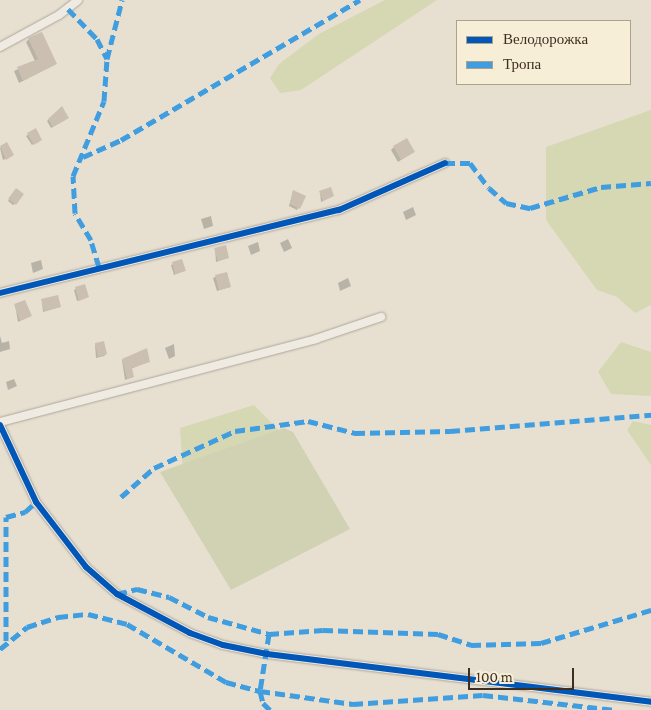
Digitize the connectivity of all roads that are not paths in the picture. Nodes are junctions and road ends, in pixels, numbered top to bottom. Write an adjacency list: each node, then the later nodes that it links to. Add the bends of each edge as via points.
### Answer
1 (78, 0): 2 (street, via 59,15)
2 (0, 47)
3 (445, 163): 4 (street, via 339,210)
4 (0, 293)
5 (381, 317): 6 (street, via 316,340)
6 (0, 424): 7 (street, via 12,456 36,502 86,567 117,594 190,633 223,645 266,654)
7 (651, 702)

